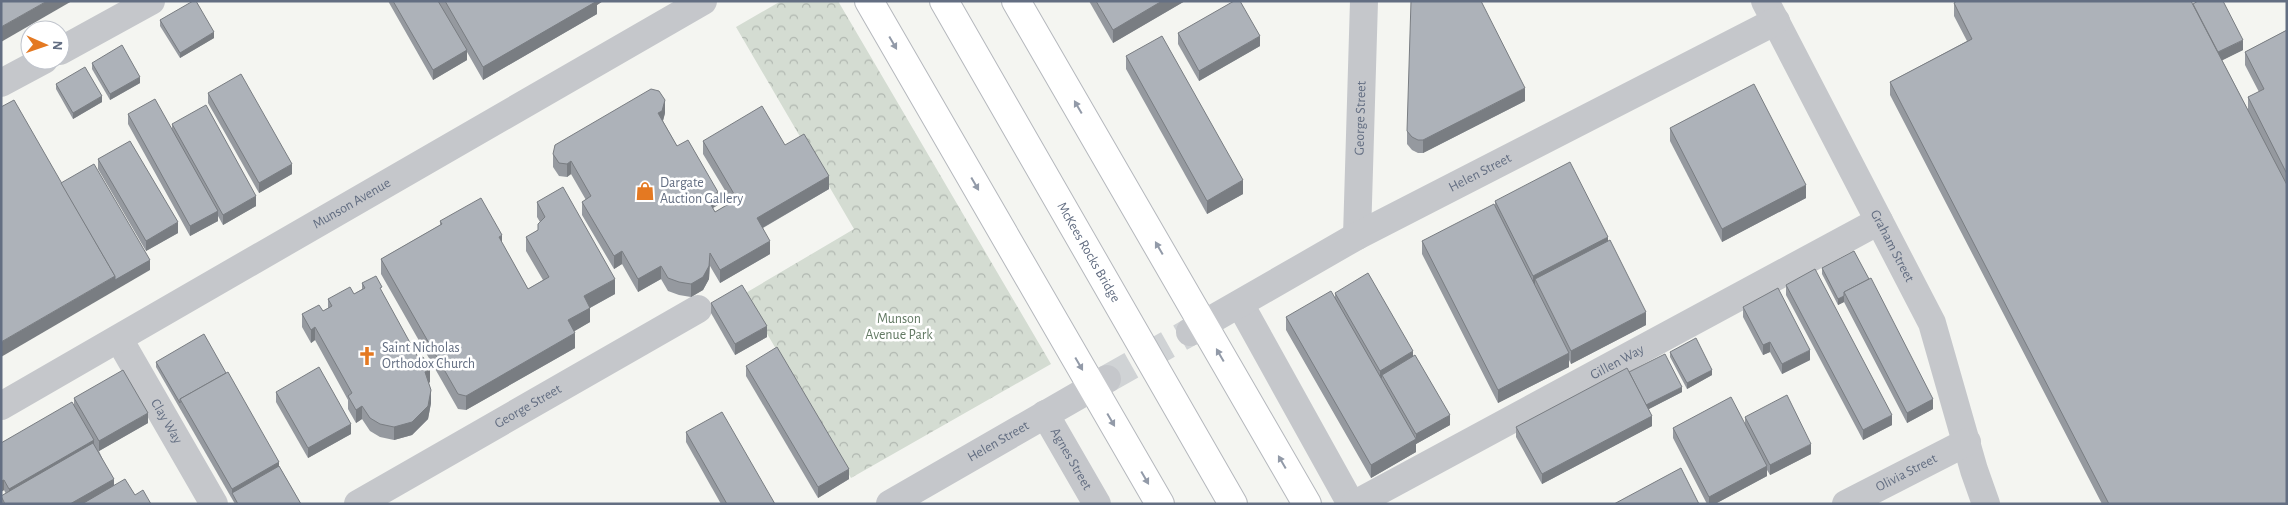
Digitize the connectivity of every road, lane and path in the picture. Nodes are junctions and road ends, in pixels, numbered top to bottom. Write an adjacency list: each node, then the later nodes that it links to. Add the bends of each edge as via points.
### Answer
1 (151, 1): 8 (street)
2 (703, 1): 16 (street, Munson Avenue)
3 (869, 1): 17 (main road, one-way to 17)
4 (944, 1): 26 (main road, McKees Rocks Bridge)
5 (1016, 1): 15 (main road, one-way to 5)
6 (1364, 1): 12 (street, George Street)
7 (1770, 11): 11 (street, Graham Street); 12 (street, Helen Street)
8 (70, 46)
9 (25, 70): 10 (street)
10 (1, 83)
11 (1878, 221): 20 (street, Graham Street, via 1932,323); 29 (street, Gillen Way)
12 (1357, 236): 13 (street, Helen Street)
13 (1240, 304): 15 (street, Helen Street); 28 (street)
14 (698, 309): 22 (street, George Street)
15 (1197, 328): 27 (main road, one-way to 15)
16 (119, 339): 18 (street, Munson Avenue); 21 (street, Clay Way)
17 (1100, 383): 19 (street, Helen Street); 25 (main road, one-way to 25)
18 (1, 406)
19 (1045, 414): 23 (street, Helen Street); 24 (street, Agnes Street)
20 (1967, 442): 30 (street, Olivia Street); 31 (street, Graham Street)
21 (214, 504)
22 (358, 504)
23 (890, 504)
24 (1097, 504)
25 (1160, 504)
26 (1233, 504)
27 (1306, 504)
28 (1351, 504)
29 (1356, 504)
30 (1846, 504)
31 (1986, 504)

